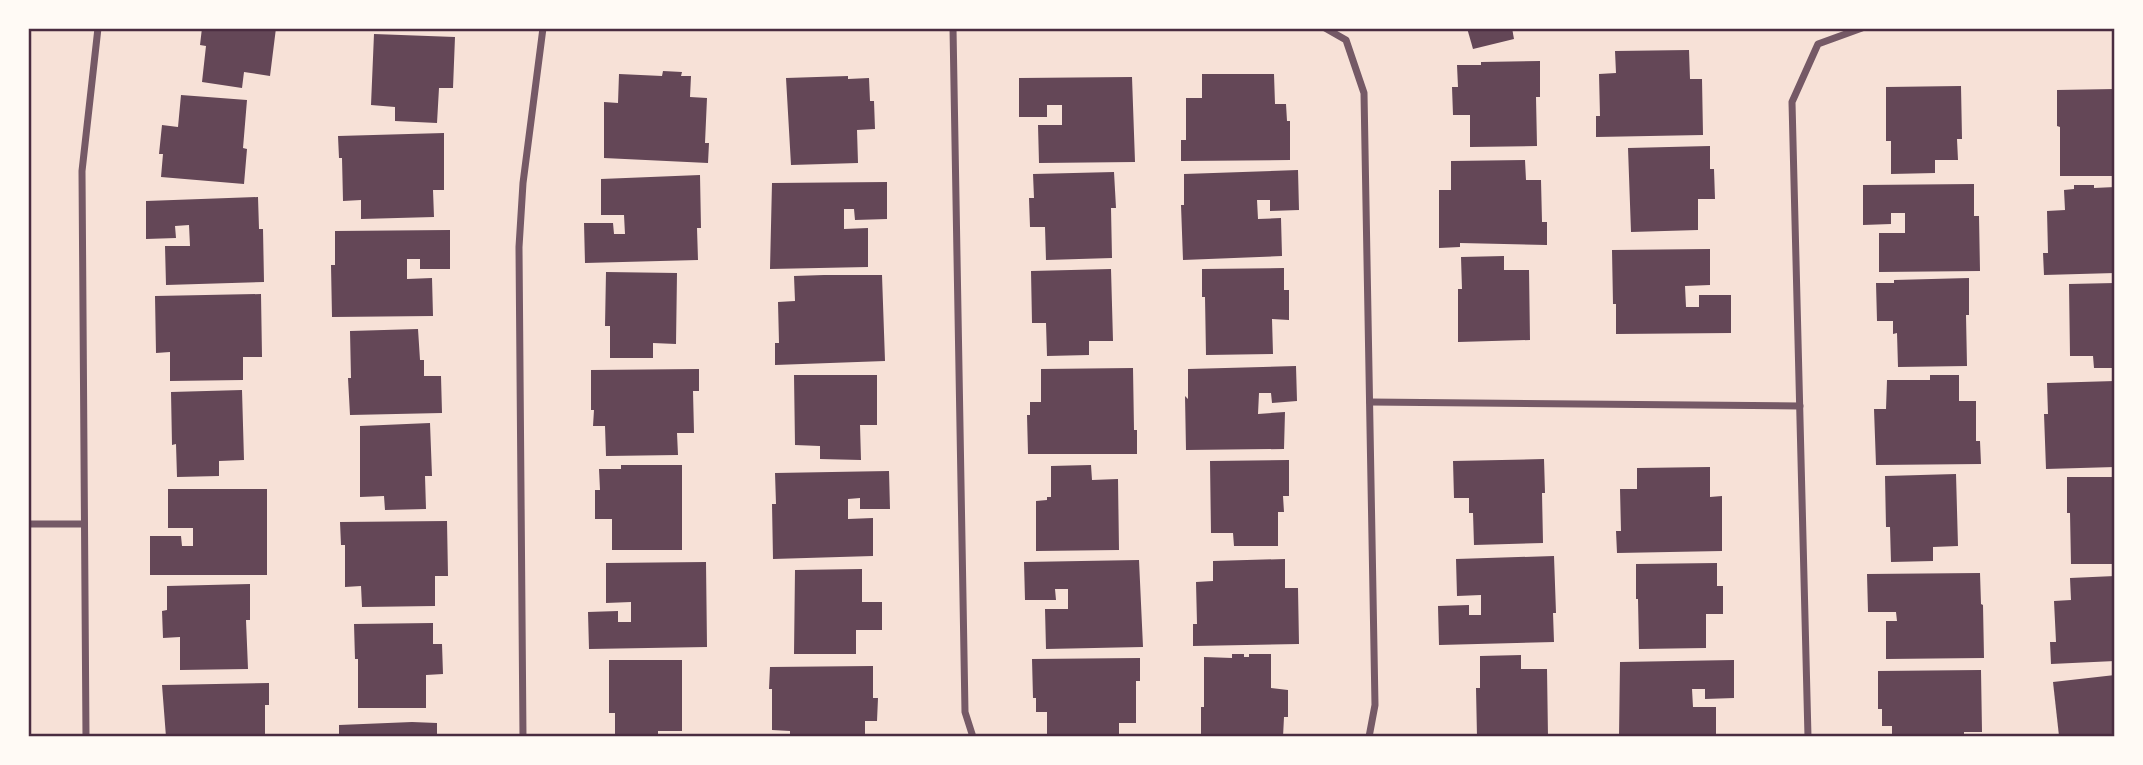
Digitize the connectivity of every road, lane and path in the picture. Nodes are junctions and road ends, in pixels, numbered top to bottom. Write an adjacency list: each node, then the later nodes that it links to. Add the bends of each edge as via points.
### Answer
1 (98, 28): 9 (street, via 82,171)
2 (543, 28): 11 (street, via 519,247)
3 (953, 28): 12 (street, via 965,712)
4 (1325, 28): 6 (street, via 1346,40 1364,93)
5 (1862, 28): 7 (street, via 1818,44 1793,102)
6 (1370, 402): 7 (street); 13 (street, via 1375,705)
7 (1800, 406): 14 (street)
8 (28, 524): 9 (street)
9 (84, 524): 10 (street)
10 (86, 737)
11 (523, 737)
12 (972, 737)
13 (1370, 737)
14 (1808, 737)

